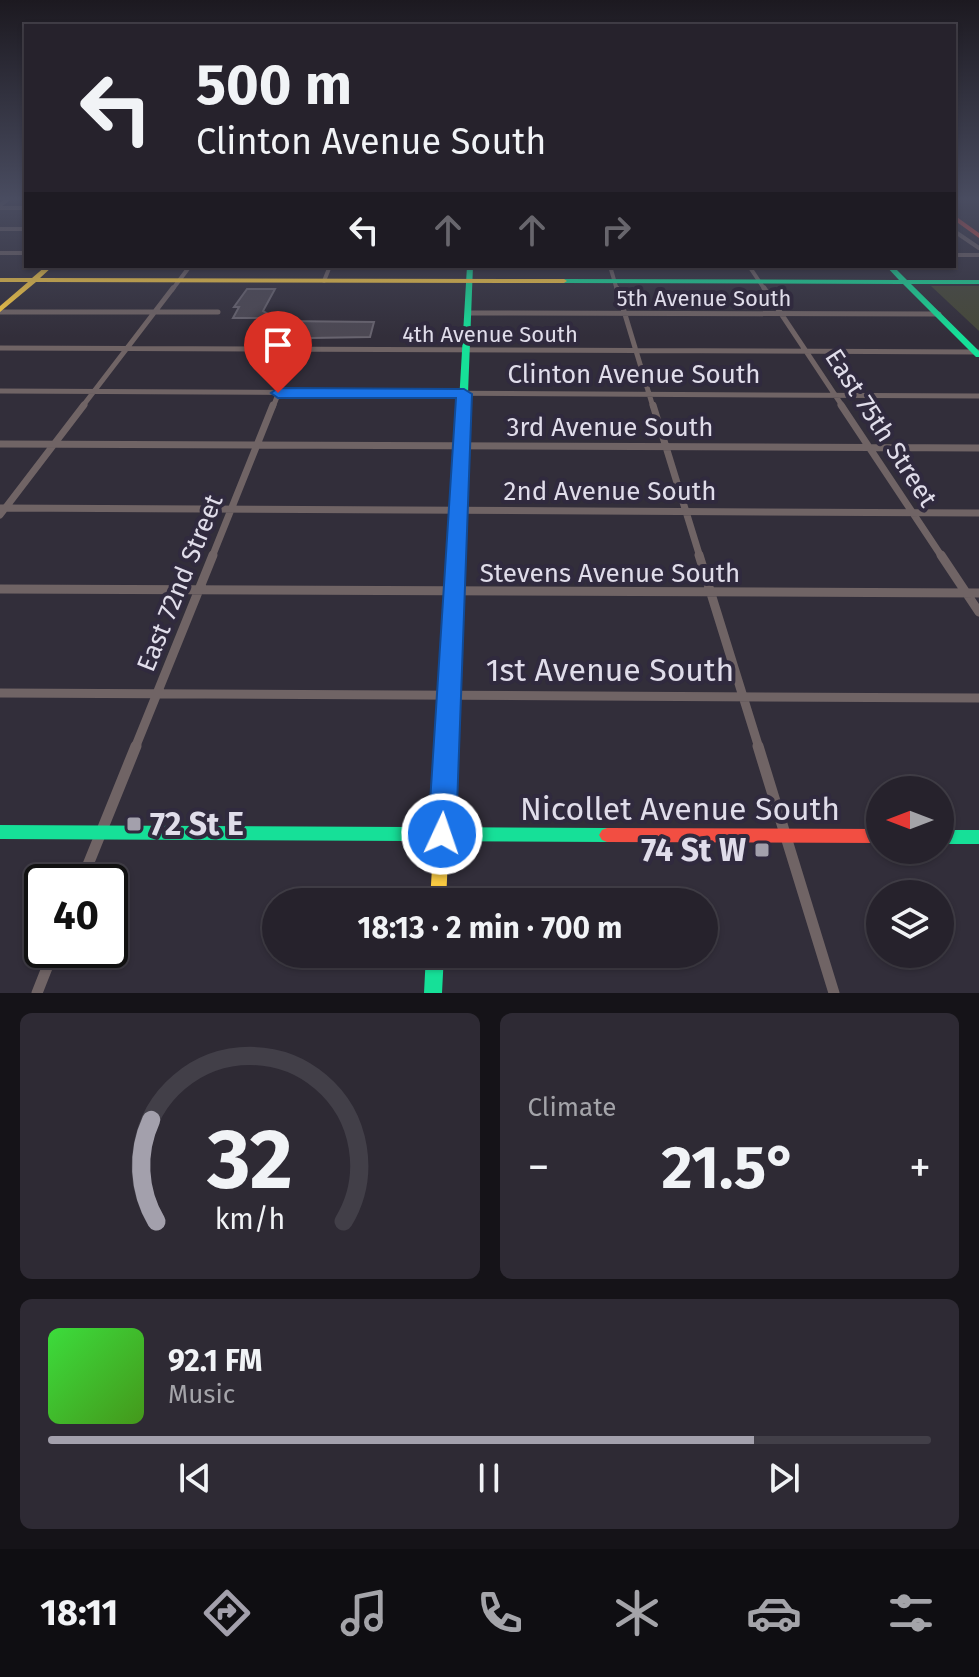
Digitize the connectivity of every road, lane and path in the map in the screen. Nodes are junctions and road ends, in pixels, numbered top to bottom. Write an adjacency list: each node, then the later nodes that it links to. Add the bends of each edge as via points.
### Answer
1 (0, 253): 2 (street)
2 (24, 253)
3 (956, 255): 4 (street)
4 (979, 255)
5 (48, 268): 13 (main road)
6 (189, 268): 14 (street)
7 (329, 268): 15 (street)
8 (470, 268): 16 (main road)
9 (611, 268): 17 (street)
10 (750, 268): 18 (street, East 75th Street)
11 (891, 268): 19 (main road)
12 (0, 280): 13 (main road)
13 (34, 280): 14 (main road); 21 (main road)
14 (180, 280): 15 (main road); 22 (street)
15 (324, 281): 16 (main road)
16 (470, 281): 17 (main road); 24 (main road)
17 (615, 282): 18 (main road); 25 (street)
18 (760, 283): 19 (main road); 26 (street, East 75th Street)
19 (906, 283): 20 (main road); 27 (main road)
20 (979, 284)
21 (0, 311): 22 (street)
22 (155, 312): 23 (street); 29 (street)
23 (218, 312)
24 (468, 313): 25 (street, 5th Avenue South); 31 (main road)
25 (625, 313): 26 (street, 5th Avenue South); 32 (street)
26 (782, 314): 27 (street, 5th Avenue South); 33 (street, East 75th Street)
27 (939, 314): 34 (main road)
28 (0, 348): 29 (street, 4th Avenue South)
29 (127, 348): 30 (street, 4th Avenue South); 36 (street)
30 (296, 349): 31 (street, 4th Avenue South); 37 (street, East 72nd Street)
31 (467, 350): 32 (street, 4th Avenue South); 38 (main road)
32 (636, 351): 33 (street, 4th Avenue South); 39 (street)
33 (806, 351): 34 (street, 4th Avenue South); 40 (street, East 75th Street)
34 (978, 353)
35 (0, 391): 36 (street, Clinton Avenue South)
36 (94, 392): 37 (street, Clinton Avenue South); 43 (street)
37 (278, 393): 38 (street, Clinton Avenue South); 44 (street, East 72nd Street)
38 (464, 394): 39 (street, Clinton Avenue South); 45 (main road)
39 (650, 394): 40 (street, Clinton Avenue South); 46 (street)
40 (835, 395): 41 (street, Clinton Avenue South); 47 (street, East 75th Street)
41 (979, 396)
42 (0, 444): 43 (street, 3rd Avenue South)
43 (54, 444): 44 (street, 3rd Avenue South); 50 (street)
44 (257, 445): 45 (street, 3rd Avenue South); 49 (street, East 72nd Street)
45 (461, 446): 46 (street, 3rd Avenue South); 51 (main road)
46 (666, 447): 47 (street, 3rd Avenue South); 52 (street)
47 (870, 448): 48 (street, 3rd Avenue South); 53 (street, East 75th Street)
48 (979, 448)
49 (231, 510): 50 (street, 2nd Avenue South); 51 (street, 2nd Avenue South); 56 (street, East 72nd Street)
50 (2, 511)
51 (458, 511): 52 (street, 2nd Avenue South); 57 (main road)
52 (686, 512): 53 (street, 2nd Avenue South); 58 (street)
53 (913, 512): 54 (street, 2nd Avenue South); 59 (street, East 75th Street)
54 (979, 513)
55 (0, 589): 56 (street, Stevens Avenue South)
56 (199, 589): 57 (street, Stevens Avenue South); 63 (street, East 72nd Street)
57 (454, 593): 58 (street, Stevens Avenue South); 64 (main road)
58 (710, 593): 59 (street, Stevens Avenue South); 65 (street)
59 (966, 593): 60 (street, Stevens Avenue South); 61 (street, East 75th Street)
60 (979, 593)
61 (979, 612)
62 (0, 693): 63 (street, 1st Avenue South)
63 (157, 694): 64 (street, 1st Avenue South); 68 (street, East 72nd Street)
64 (449, 695): 65 (street, 1st Avenue South); 69 (main road)
65 (743, 697): 66 (street, 1st Avenue South); 70 (street)
66 (979, 698)
67 (0, 832): 68 (main road, Nicollet Avenue South)
68 (101, 832): 69 (main road, Nicollet Avenue South); 74 (street, East 72nd Street)
69 (442, 834): 70 (main road, Nicollet Avenue South); 75 (main road)
70 (786, 836): 71 (main road, Nicollet Avenue South); 80 (street)
71 (866, 836)
72 (954, 837): 73 (main road)
73 (979, 837)
74 (88, 864)
75 (439, 888)
76 (47, 968): 78 (street)
77 (434, 968): 79 (main road)
78 (37, 993)
79 (433, 993)
80 (834, 993)

